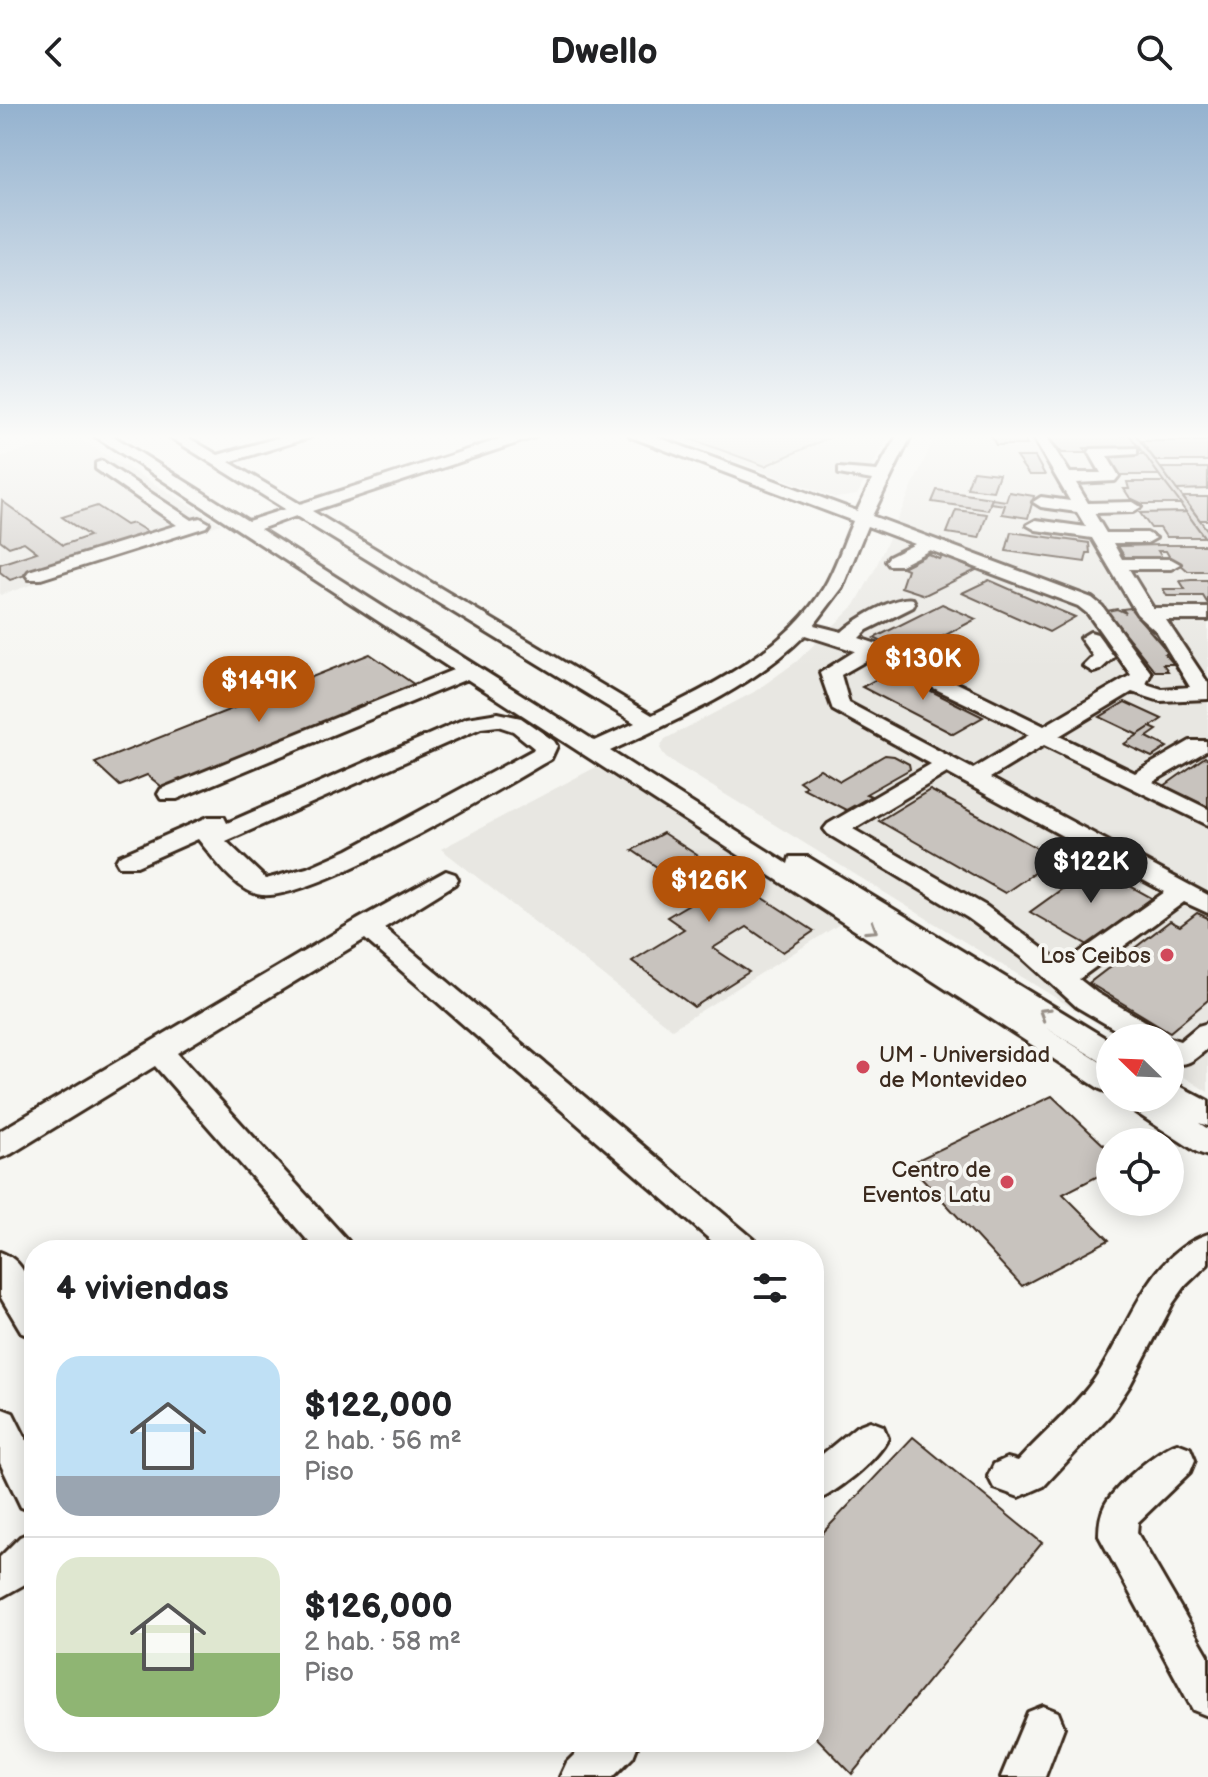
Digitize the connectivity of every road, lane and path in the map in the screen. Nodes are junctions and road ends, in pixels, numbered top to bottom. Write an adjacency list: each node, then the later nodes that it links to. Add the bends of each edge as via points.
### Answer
1 (167, 512): 12 (street)
2 (222, 512): 9 (street)
3 (296, 512): 13 (street)
4 (301, 512): 35 (street)
5 (846, 512): 10 (street)
6 (863, 512): 10 (street)
7 (1085, 512): 11 (street)
8 (1122, 512): 11 (street)
9 (226, 514): 12 (street); 13 (street)
10 (862, 518): 15 (street); 23 (street, via 833,589)
11 (1093, 525): 11 (street, via 1038,513); 14 (street); 17 (street)
12 (190, 526): 19 (street)
13 (247, 527): 30 (street)
14 (1147, 538)
15 (931, 543): 16 (street); 32 (street, via 1085,602 1141,673)
16 (895, 561)
17 (1117, 564): 18 (street); 21 (street)
18 (1171, 564)
19 (35, 575)
20 (906, 603): 27 (street)
21 (1147, 614): 22 (street); 24 (street)
22 (1208, 614)
23 (801, 628): 27 (street); 35 (street, via 738,677)
24 (1165, 629): 25 (street); 31 (street)
25 (1208, 629)
26 (1090, 638): 29 (street, via 1104,657)
27 (846, 639): 28 (street)
28 (873, 649): 36 (street); 40 (street, via 830,673 840,706)
29 (1093, 666)
30 (471, 670): 34 (street); 43 (street)
31 (1200, 672): 33 (street)
32 (1133, 686): 33 (street, via 1160,695); 36 (street)
33 (1206, 693)
34 (509, 695): 37 (street); 39 (street)
35 (649, 722): 37 (street)
36 (1047, 735): 41 (street); 42 (street)
37 (593, 743): 54 (street, one-way to 37); 57 (street, one-way to 57)
38 (1198, 746): 42 (street)
39 (380, 759): 45 (street); 45 (street, via 499,717 546,746 543,754 444,809 271,888 258,886)
40 (947, 764): 41 (street); 51 (street, via 836,829 977,912)
41 (973, 778): 48 (street)
42 (1136, 782): 44 (street)
43 (169, 794)
44 (1208, 818)
45 (206, 833): 46 (street)
46 (128, 861)
47 (446, 879): 50 (street)
48 (1182, 892): 49 (street); 51 (street)
49 (1208, 905)
50 (366, 926): 55 (street); 64 (street)
51 (1062, 978): 52 (street)
52 (1128, 1024)
53 (1208, 1033): 56 (street)
54 (1096, 1046)
55 (158, 1051): 62 (street); 63 (street)
56 (1184, 1053)
57 (1096, 1073)
58 (1184, 1100): 60 (street)
59 (1158, 1112): 61 (street)
60 (1208, 1115)
61 (1208, 1144)
62 (0, 1146)
63 (327, 1240)
64 (732, 1240)
65 (1208, 1247): 73 (street, via 1168,1283 1105,1393 1031,1474)
66 (0, 1266): 67 (street)
67 (24, 1306)
68 (0, 1425): 71 (street)
69 (870, 1438): 72 (street)
70 (1177, 1460): 76 (street, via 1124,1510 1118,1536)
71 (24, 1474)
72 (824, 1476)
73 (1007, 1476)
74 (24, 1561): 75 (street)
75 (0, 1578)
76 (1208, 1695)
77 (1043, 1727): 80 (street)
78 (608, 1752): 79 (street)
79 (582, 1777)
80 (1023, 1777)

